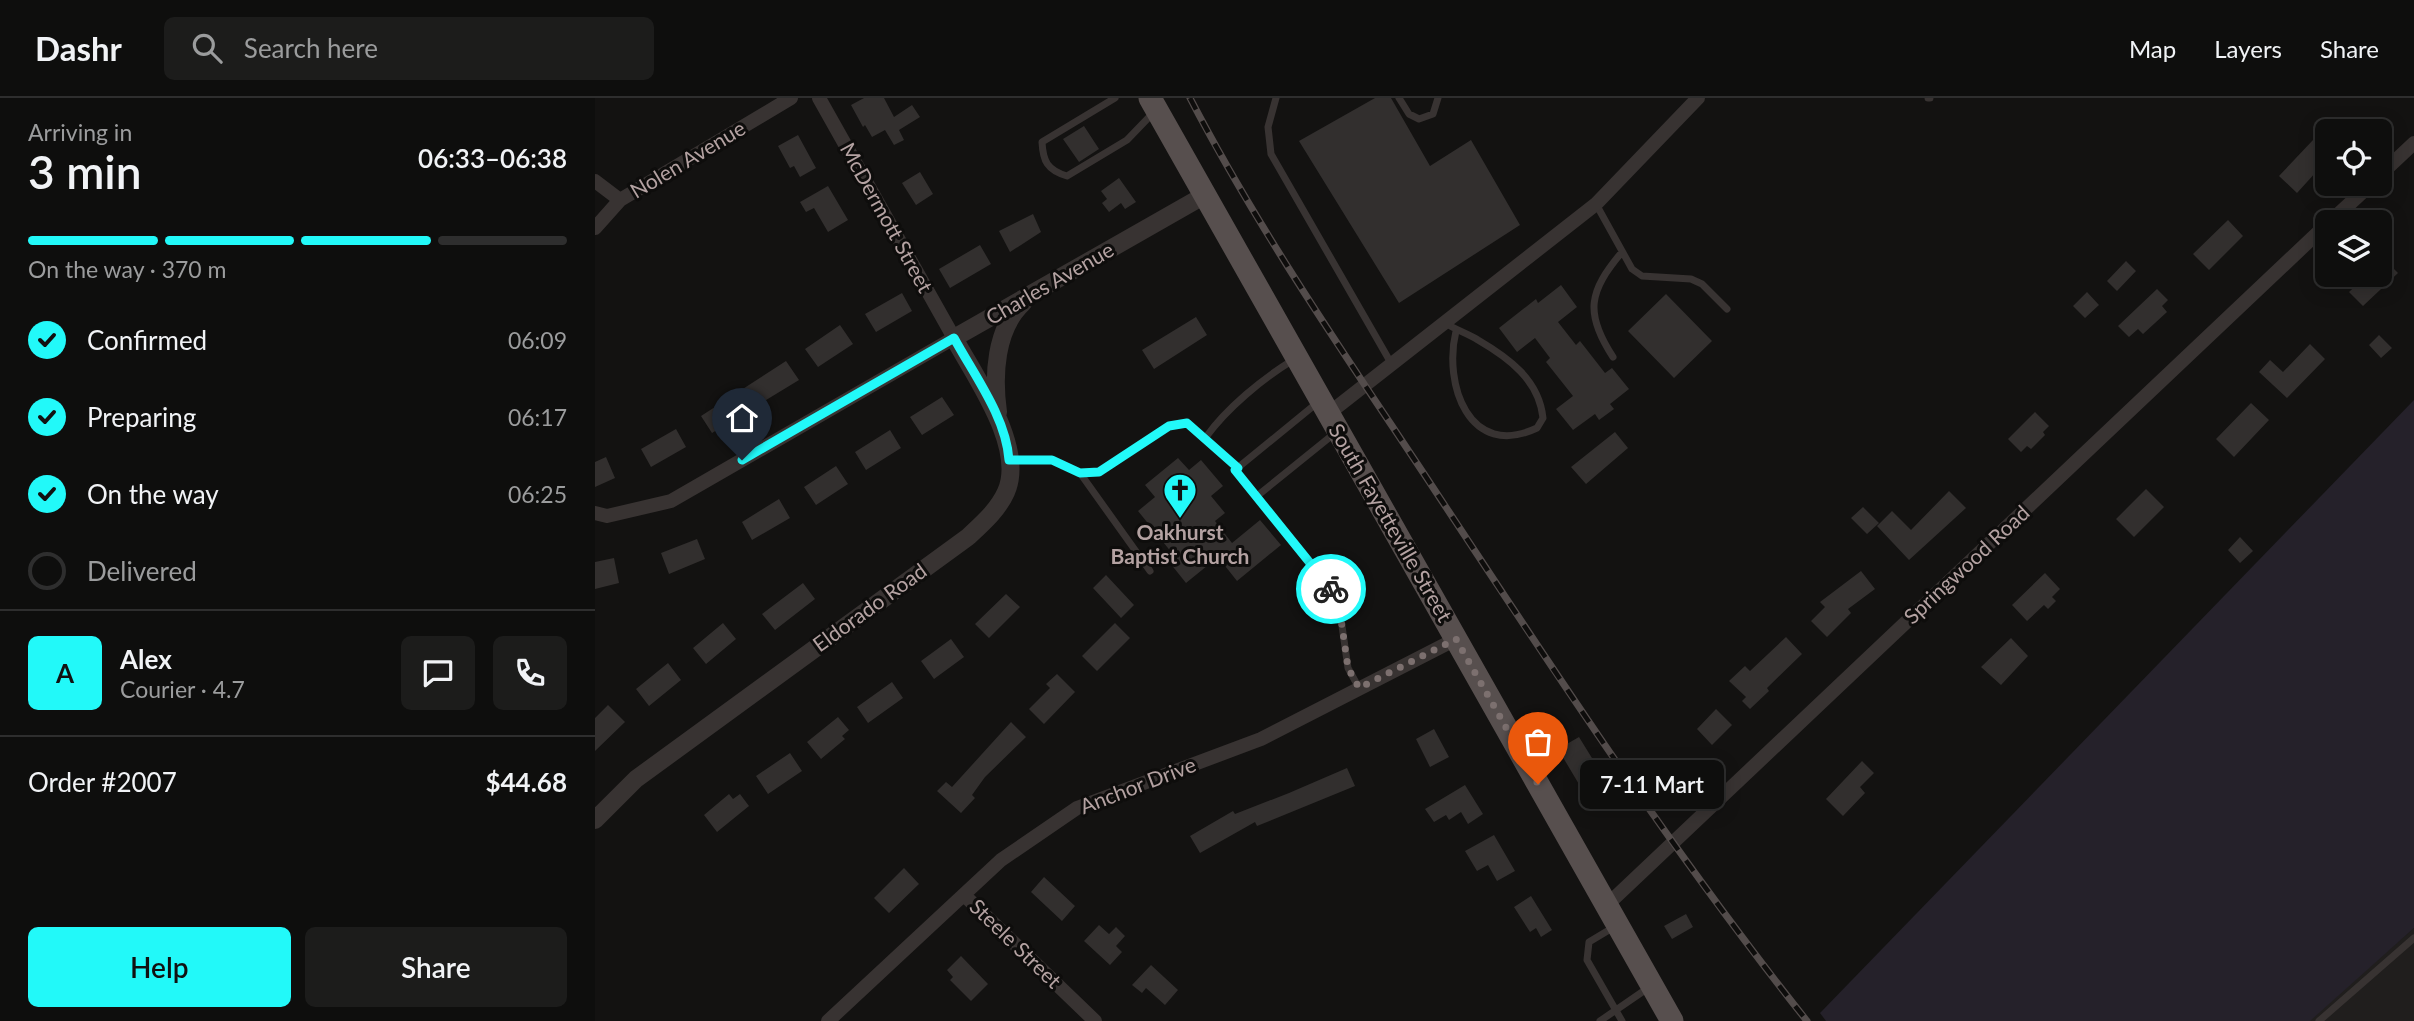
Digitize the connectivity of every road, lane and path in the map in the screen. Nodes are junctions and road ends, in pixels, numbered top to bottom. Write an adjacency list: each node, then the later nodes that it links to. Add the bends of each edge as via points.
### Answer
1 (792, 98): 14 (street, Nolen Avenue)
2 (818, 98): 24 (street, McDermott Street)
3 (1115, 98): 8 (lane, via 1042,142 1043,159 1054,172 1067,176 1127,140)
4 (1276, 98): 27 (lane, via 1268,127 1272,154)
5 (1399, 98): 6 (lane, via 1409,114 1419,118 1433,114)
6 (1438, 98)
7 (1698, 98): 15 (street)
8 (1158, 102): 12 (main road, South Fayetteville Street)
9 (2414, 143): 10 (street)
10 (2392, 164)
11 (595, 181): 14 (street, Nolen Avenue)
12 (1205, 195): 20 (street, Charles Avenue); 26 (main road, South Fayetteville Street)
13 (2358, 196): 16 (street, Springwood Road)
14 (620, 201): 17 (street, Nolen Avenue)
15 (1596, 204): 19 (lane); 22 (street)
16 (2343, 210)
17 (595, 228)
18 (2315, 237): 41 (street, Springwood Road)
19 (1622, 252): 21 (lane, via 1642,276 1691,279); 25 (lane, via 1602,275 1594,297 1599,337)
20 (1034, 292): 24 (street, Charles Avenue); 29 (street, via 1016,309 997,358)
21 (1727, 309)
22 (1443, 322): 23 (lane); 27 (street)
23 (1456, 331): 23 (lane, via 1477,339 1525,375 1542,410 1537,428 1501,434 1479,426 1469,416 1457,396 1451,354)
24 (954, 338): 29 (street, Eldorado Road); 35 (street, Charles Avenue, via 671,501 607,516)
25 (1613, 357)
26 (1297, 358): 28 (main road, South Fayetteville Street); 30 (lane, via 1278,369)
27 (1391, 363): 28 (street)
28 (1328, 415): 32 (lane); 34 (lane); 37 (main road, South Fayetteville Street)
29 (999, 422): 31 (street, Eldorado Road)
30 (1206, 437): 32 (lane); 33 (lane, via 1187,423 1169,426 1099,472)
31 (1009, 460): 33 (lane, via 1052,460); 39 (street, Eldorado Road, via 1007,490 997,508 968,537 636,779)
32 (1238, 468): 34 (lane, via 1235,470)
33 (1080, 473): 36 (lane)
34 (1257, 496): 38 (lane, via 1338,598 1348,668)
35 (595, 513)
36 (1150, 571)
37 (1456, 639): 38 (street, Anchor Drive); 41 (main road, South Fayetteville Street)
38 (1359, 688): 40 (street, Anchor Drive, via 1261,738 1077,808 1001,860)
39 (595, 820)
40 (965, 896): 45 (street, Anchor Drive); 46 (street, Steele Street)
41 (1612, 915): 43 (main road, South Fayetteville Street); 44 (lane, via 1589,942 1587,960)
42 (2414, 938): 50 (lane)
43 (1651, 986): 44 (lane); 49 (main road, South Fayetteville Street)
44 (1615, 1011): 47 (lane); 48 (lane)
45 (828, 1021)
46 (1095, 1021)
47 (1600, 1021)
48 (1622, 1021)
49 (1672, 1021)
50 (2319, 1021)

